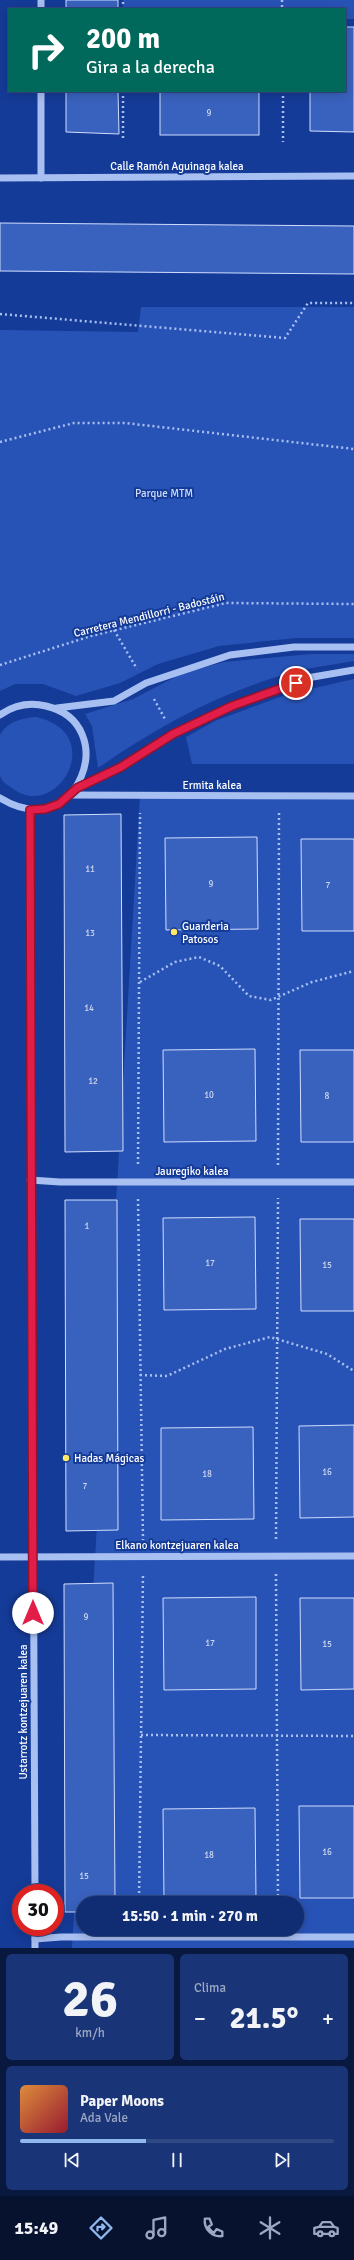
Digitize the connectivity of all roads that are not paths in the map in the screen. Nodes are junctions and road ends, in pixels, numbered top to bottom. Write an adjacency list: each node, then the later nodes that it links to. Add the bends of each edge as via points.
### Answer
1 (41, 92): 4 (street)
2 (354, 176): 4 (street, Calle Ramón Aguinaga kalea)
3 (0, 178): 4 (street, Calle Ramón Aguinaga kalea)
4 (41, 178)
5 (354, 647): 7 (street, via 294,646 230,655 146,684 114,701)
6 (354, 670): 9 (street, via 307,678 232,706 173,734 121,767)
7 (57, 708): 8 (street, via 22,704); 9 (street, via 78,726 85,741 87,757 84,773)
8 (0, 715)
9 (77, 788): 10 (street)
10 (70, 795): 11 (street, Ermita kalea); 13 (street, via 59,804 45,809)
11 (354, 796)
12 (0, 798): 13 (street, via 13,806)
13 (30, 810): 14 (street, Ustarrotz kontzejuaren kalea)
14 (30, 1180): 15 (street, Jauregiko kalea); 16 (street, Ustarrotz kontzejuaren kalea)
15 (354, 1182)
16 (33, 1556): 17 (street, Elkano kontzejuaren kalea); 18 (street, Elkano kontzejuaren kalea); 19 (street, Ustarrotz kontzejuaren kalea)
17 (354, 1556)
18 (0, 1557)
19 (35, 1884)
20 (354, 1937): 21 (street)
21 (35, 1939): 22 (street)
22 (35, 1948)

